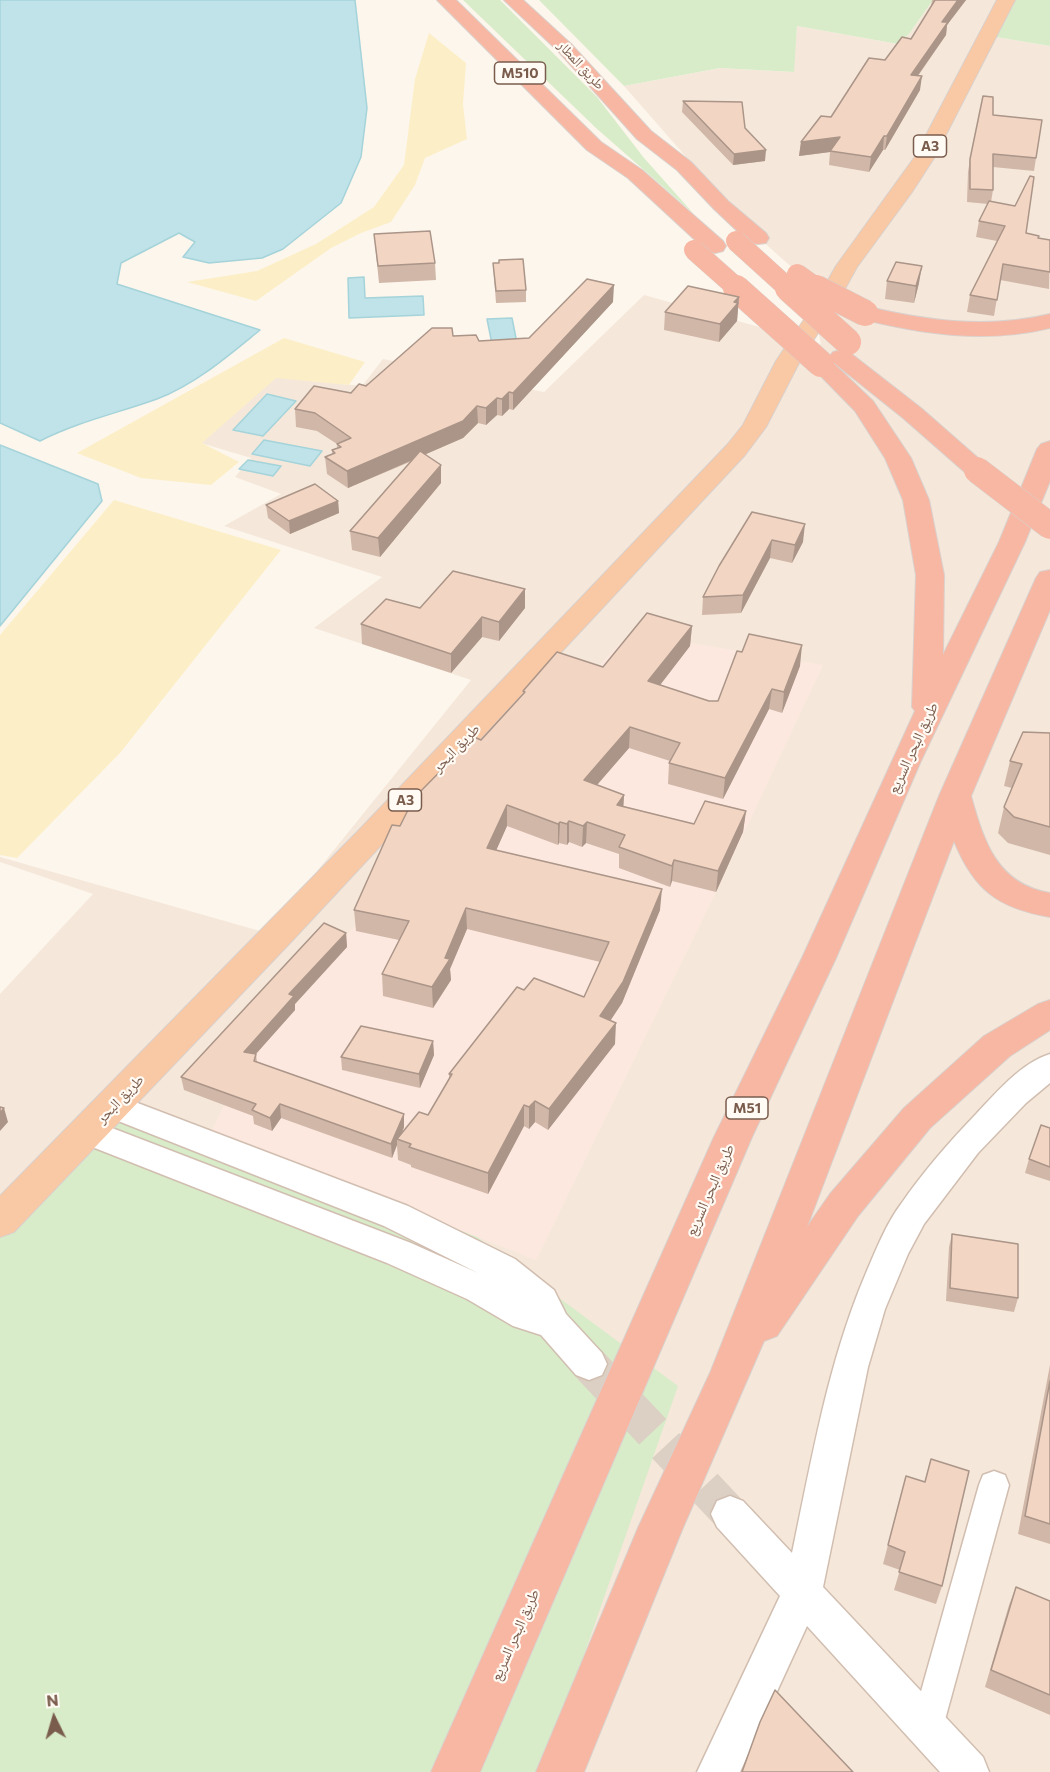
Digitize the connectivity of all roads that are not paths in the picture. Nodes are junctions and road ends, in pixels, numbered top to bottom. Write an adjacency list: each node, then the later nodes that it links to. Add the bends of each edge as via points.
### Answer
1 (513, 0): 4 (highway, طريق المطار, via 565,48 644,135 662,167)
2 (1006, 0): 17 (highway, طريق البحر / A3, via 924,158 847,266 788,361 754,427 736,450 542,659)
3 (449, 1): 4 (highway, M510, via 594,146 612,173)
4 (726, 244): 5 (highway, bridge, via 797,274 820,291 865,313 942,328 1022,327); 6 (highway, bridge); 6 (highway, bridge)
5 (1050, 321)
6 (837, 355): 8 (highway); 12 (highway, via 898,458 916,500 930,575)
7 (1050, 448): 12 (highway, طريق البحر السريع / M51, via 1012,542)
8 (979, 460): 9 (highway); 10 (highway, bridge)
9 (1050, 504)
10 (1050, 526)
11 (1050, 578): 13 (highway)
12 (927, 719): 27 (highway, طريق البحر السريع / M51, via 733,1137)
13 (955, 796): 14 (highway, via 967,838 983,869 1020,897); 22 (highway)
14 (1050, 905)
15 (1050, 1013): 22 (highway, via 997,1046 917,1118 844,1204)
16 (1050, 1066): 25 (street, via 1015,1094 967,1144 912,1214 892,1252 850,1367)
17 (114, 1106): 18 (highway, طريق البحر / A3); 20 (street, via 396,1216 483,1258 542,1300)
18 (88, 1132): 19 (highway, طريق البحر / A3); 20 (street, via 399,1253 525,1315)
19 (0, 1221)
20 (553, 1324): 21 (street)
21 (589, 1364)
22 (730, 1373): 28 (highway, via 660,1528)
23 (994, 1485): 26 (street)
24 (730, 1514): 25 (street)
25 (803, 1591): 26 (street); 29 (street)
26 (927, 1727): 30 (street)
27 (455, 1772)
28 (560, 1772)
29 (718, 1772)
30 (968, 1772)

